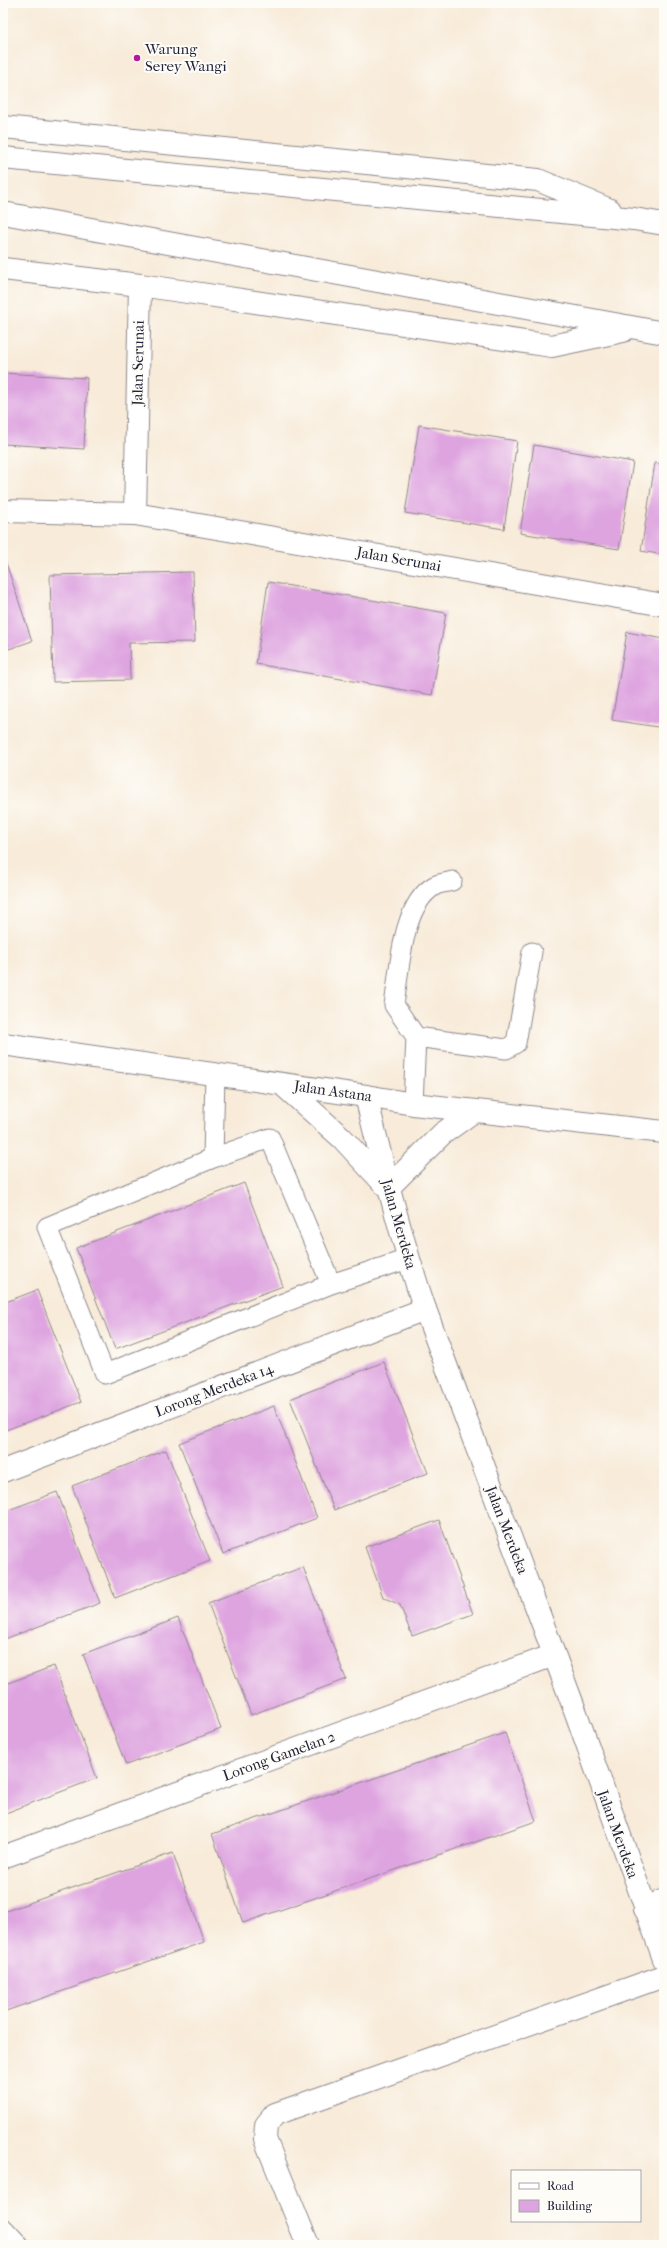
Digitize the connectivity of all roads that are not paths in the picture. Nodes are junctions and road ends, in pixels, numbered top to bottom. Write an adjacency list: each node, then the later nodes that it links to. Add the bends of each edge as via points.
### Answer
1 (3, 127): 4 (main road, via 538,180)
2 (3, 158): 4 (main road)
3 (3, 213): 8 (main road)
4 (634, 219): 5 (main road)
5 (664, 224)
6 (3, 269): 7 (main road)
7 (140, 285): 8 (main road, via 552,346); 11 (main road, Jalan Serunai)
8 (634, 329): 9 (main road)
9 (664, 333)
10 (3, 511): 11 (main road, Jalan Serunai)
11 (135, 514): 12 (main road, Jalan Serunai)
12 (664, 605)
13 (452, 881): 15 (lane, via 434,886 419,900 408,922 394,1005)
14 (532, 952): 15 (lane, via 516,1044 506,1049)
15 (416, 1037): 20 (lane)
16 (3, 1044): 17 (main road, Jalan Astana)
17 (215, 1075): 18 (main road, Jalan Astana); 23 (lane)
18 (282, 1084): 19 (main road, Jalan Astana); 24 (main road, via 342,1138)
19 (366, 1096): 20 (main road, Jalan Astana); 24 (main road, Jalan Merdeka)
20 (413, 1104): 21 (main road, Jalan Astana)
21 (474, 1111): 22 (main road, Jalan Astana); 24 (main road, via 442,1134)
22 (664, 1132)
23 (213, 1158): 26 (lane, via 270,1138); 26 (lane, via 47,1227 105,1374)
24 (388, 1188): 25 (main road, Jalan Merdeka)
25 (408, 1259): 26 (lane); 27 (main road, Jalan Merdeka)
26 (331, 1284)
27 (425, 1309): 28 (main road, Lorong Merdeka 14); 29 (main road, Jalan Merdeka)
28 (3, 1471)
29 (554, 1655): 30 (main road, Lorong Gamelan 2); 31 (main road, Jalan Merdeka)
30 (3, 1857)
31 (655, 1904): 32 (main road, Jalan Merdeka)
32 (664, 1959)
33 (664, 1976): 36 (main road, via 275,2114 266,2125 265,2139)
34 (3, 2230): 35 (main road)
35 (17, 2245)
36 (308, 2245)

